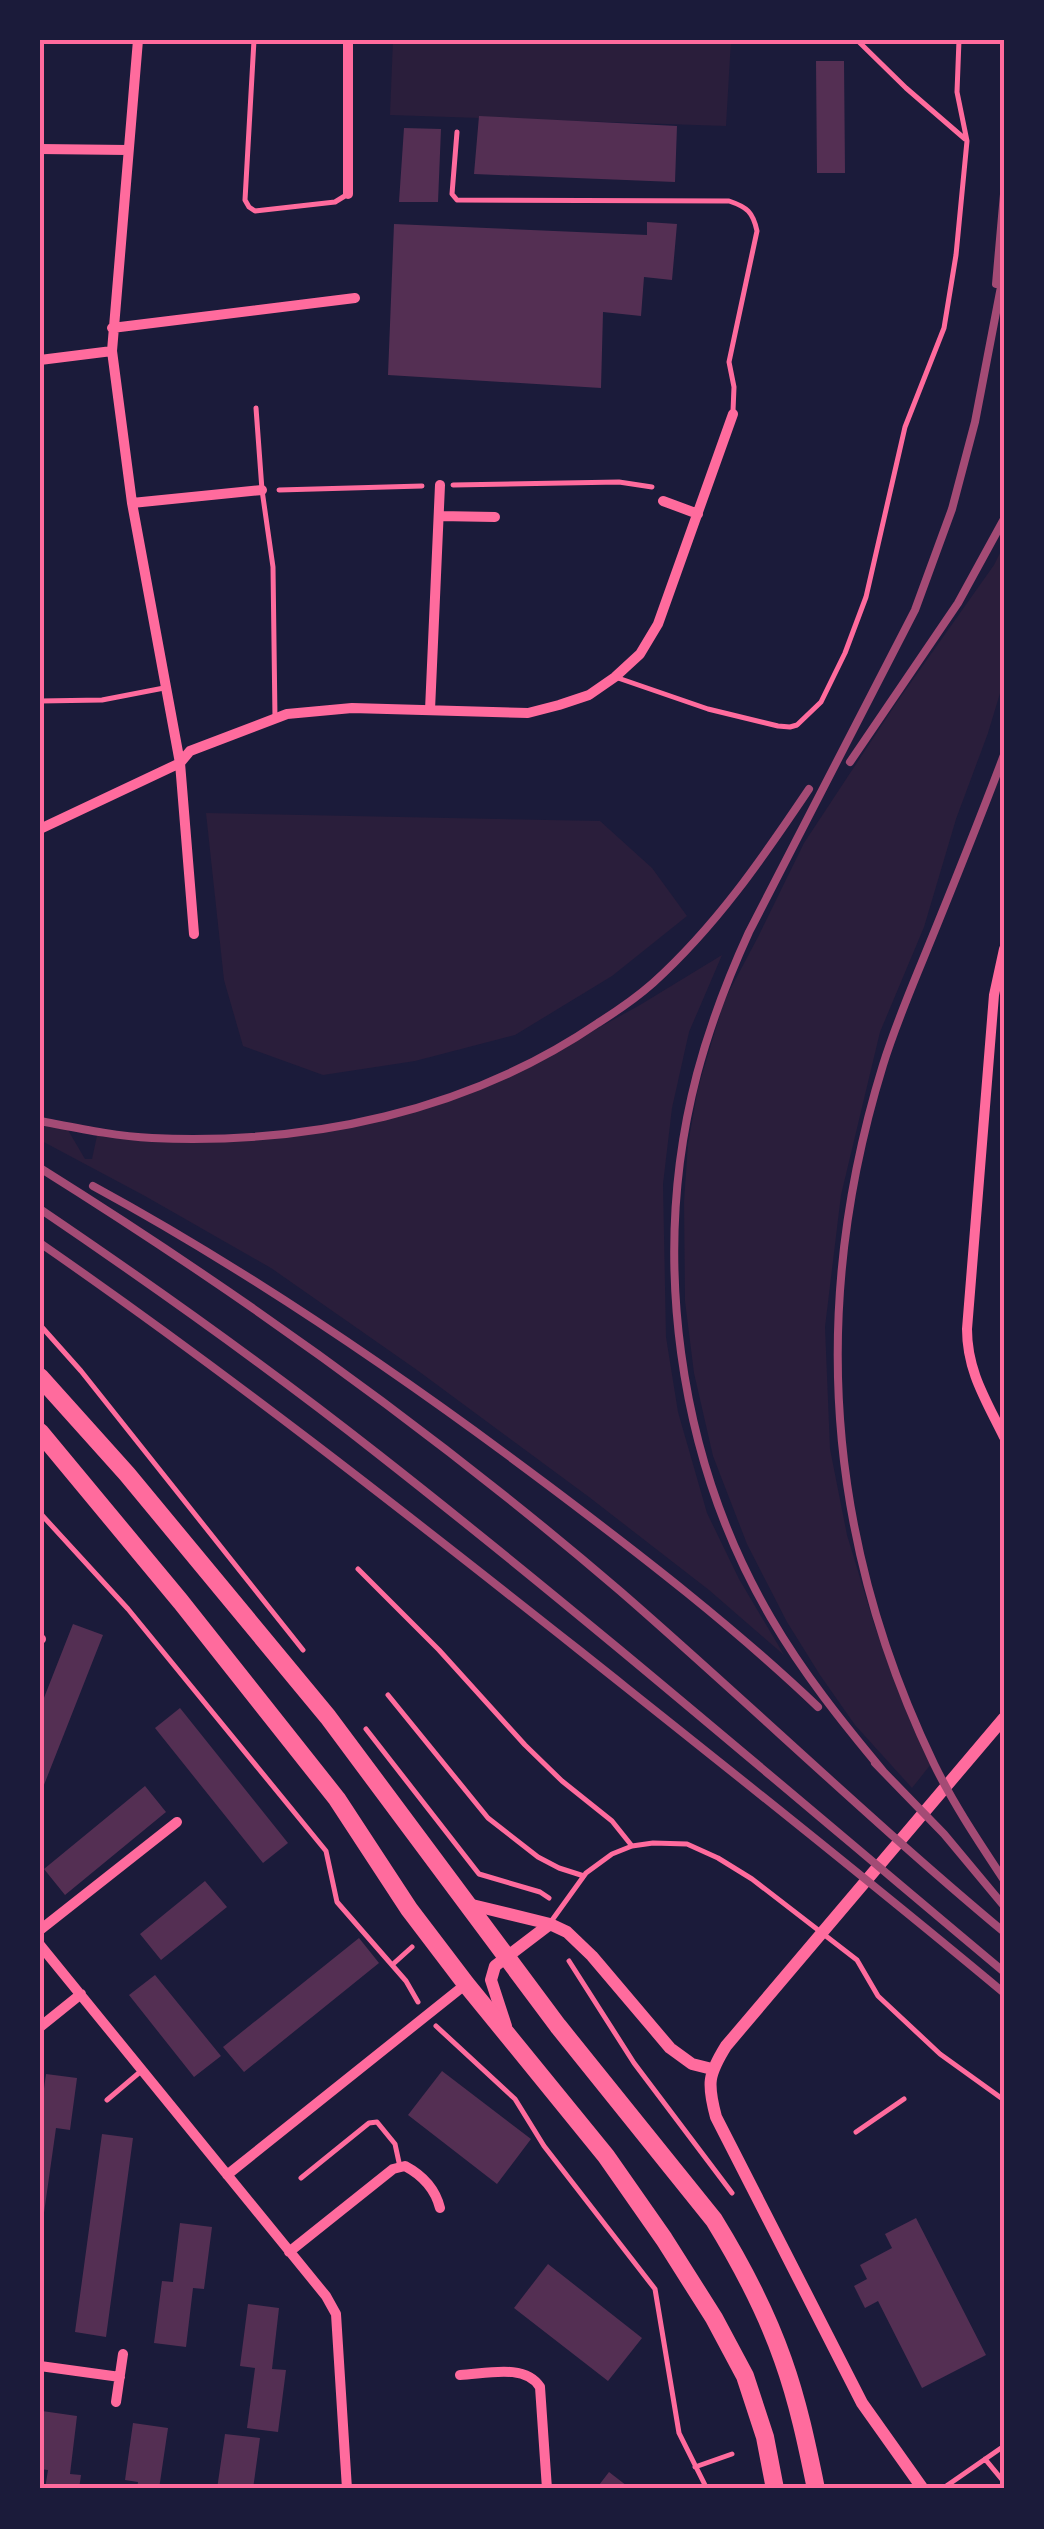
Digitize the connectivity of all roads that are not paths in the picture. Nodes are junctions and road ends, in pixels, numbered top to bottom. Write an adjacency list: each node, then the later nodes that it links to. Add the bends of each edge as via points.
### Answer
1 (138, 40): 9 (street)
2 (254, 40): 10 (lane, via 249,207 335,202)
3 (348, 40): 10 (street)
4 (857, 40): 7 (lane)
5 (959, 40): 7 (lane, via 958,92)
6 (457, 132): 16 (lane, via 452,194 458,200 746,206 757,231 729,362)
7 (967, 141): 24 (lane, via 944,328 905,428 862,609 821,702 798,725 778,726)
8 (40, 149): 9 (street)
9 (128, 150): 12 (street)
10 (348, 194)
11 (355, 298): 12 (street)
12 (112, 328): 13 (street)
13 (112, 351): 14 (street); 20 (street)
14 (40, 360)
15 (256, 408): 18 (lane)
16 (733, 414): 21 (street)
17 (440, 485): 22 (street)
18 (262, 490): 20 (street); 28 (lane, via 273,567)
19 (663, 501): 21 (street)
20 (132, 503): 25 (street)
21 (698, 514): 24 (street, via 658,624)
22 (439, 516): 23 (street); 27 (street)
23 (495, 517)
24 (615, 677): 27 (street, via 589,695 528,712)
25 (166, 687): 26 (lane, via 102,700); 29 (street)
26 (40, 701)
27 (430, 710): 28 (street, via 352,708)
28 (275, 719): 29 (street, via 190,751)
29 (180, 763): 30 (street); 31 (street)
30 (40, 828)
31 (194, 934)
32 (1004, 949): 35 (street, via 994,994 966,1328 973,1373)
33 (40, 1378): 42 (highway, via 316,1703)
34 (40, 1432): 47 (highway, via 338,1799)
35 (1004, 1437)
36 (358, 1570): 40 (lane)
37 (388, 1695): 41 (lane, via 488,1818 538,1856)
38 (1004, 1718): 51 (street)
39 (177, 1822): 44 (street)
40 (632, 1846): 41 (lane); 55 (lane, via 687,1844 752,1879 857,1960 878,1996 940,2054)
41 (584, 1876): 43 (lane)
42 (466, 1904): 43 (street); 46 (highway)
43 (550, 1924): 46 (street); 51 (street, via 592,1956 670,2048)
44 (40, 1930)
45 (40, 1945): 48 (street)
46 (506, 1956): 50 (street, via 490,1980); 73 (highway, via 734,2253 782,2356)
47 (466, 1984): 50 (highway); 58 (street)
48 (81, 1994): 49 (street); 52 (street)
49 (40, 2027)
50 (508, 2033): 72 (highway, via 606,2156 714,2318 757,2408)
51 (712, 2069): 74 (street, via 716,2117 862,2403)
52 (142, 2070): 54 (lane); 58 (street)
53 (904, 2098): 56 (lane)
54 (108, 2100)
55 (1004, 2100)
56 (856, 2132)
57 (400, 2167): 59 (lane, via 395,2144 377,2122); 60 (street, via 427,2183); 61 (street)
58 (228, 2176): 61 (street)
59 (301, 2178)
60 (440, 2208)
61 (289, 2252): 70 (street, via 336,2314)
62 (123, 2354): 65 (street)
63 (40, 2366): 65 (street)
64 (460, 2375): 71 (street, via 518,2372 536,2380)
65 (120, 2377): 66 (street)
66 (116, 2402)
67 (1004, 2446): 68 (lane)
68 (985, 2459): 69 (lane); 75 (lane)
69 (1004, 2482)
70 (347, 2489)
71 (546, 2489)
72 (775, 2489)
73 (816, 2489)
74 (923, 2489)
75 (942, 2489)

